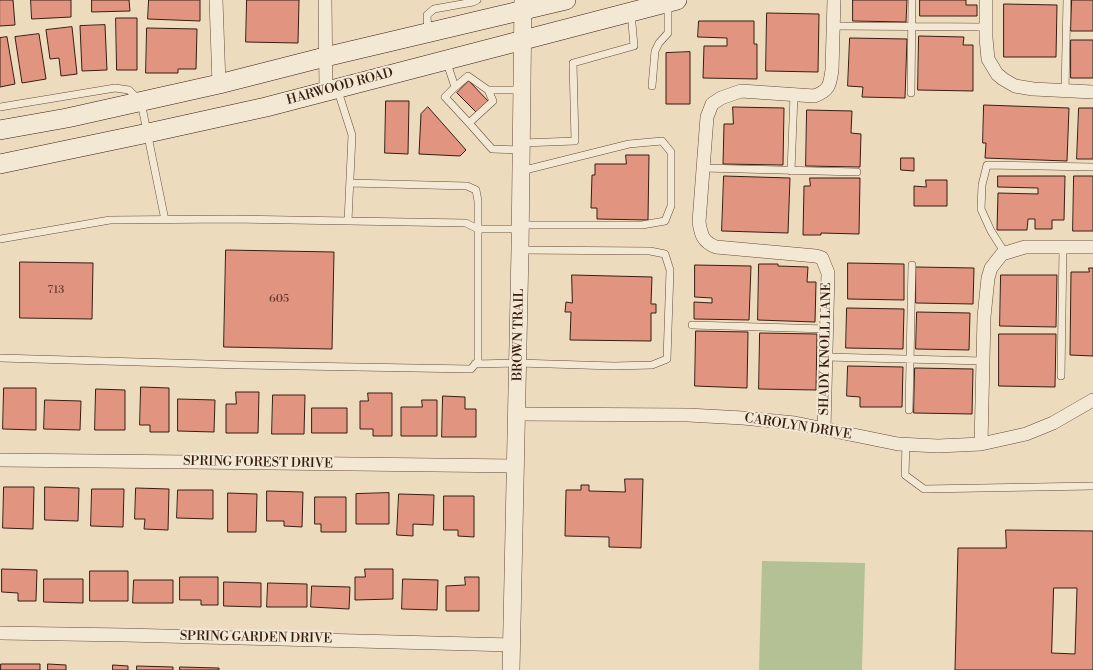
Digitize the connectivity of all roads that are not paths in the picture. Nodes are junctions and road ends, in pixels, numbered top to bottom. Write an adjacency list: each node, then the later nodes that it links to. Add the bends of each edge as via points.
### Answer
1 (216, 0): 19 (street)
2 (325, 0): 17 (street)
3 (477, 0): 15 (lane, via 434,9 427,15)
4 (566, 0): 10 (main road)
5 (834, 0): 12 (street, SHADY KNOLL LANE)
6 (912, 0): 13 (lane)
7 (986, 0): 14 (street)
8 (1067, 0): 25 (lane)
9 (672, 1): 11 (main road, HARWOOD ROAD); 20 (lane, via 668,33 655,51)
10 (523, 5): 15 (main road); 16 (street, BROWN TRAIL)
11 (631, 12): 16 (main road, HARWOOD ROAD); 34 (lane, via 634,46 573,63 574,141)
12 (833, 26): 13 (lane); 28 (street, SHADY KNOLL LANE, via 832,70 827,88 823,93 814,96)
13 (912, 27): 14 (lane); 27 (lane)
14 (986, 27): 25 (street, via 988,59 1003,79 1014,86)
15 (428, 33): 17 (main road)
16 (522, 40): 18 (main road, HARWOOD ROAD); 24 (street, BROWN TRAIL)
17 (325, 57): 19 (main road); 22 (street)
18 (446, 60): 21 (lane); 22 (main road, HARWOOD ROAD)
19 (218, 84): 29 (main road)
20 (652, 86)
21 (454, 87): 23 (lane, via 468,76); 31 (lane, via 444,97)
22 (331, 90): 33 (main road, HARWOOD ROAD); 41 (lane, via 352,135)
23 (488, 90): 24 (lane); 31 (lane, via 493,101)
24 (522, 90): 34 (street, BROWN TRAIL)
25 (1065, 91): 26 (street)
26 (1093, 92)
27 (910, 93)
28 (794, 95): 37 (street, SHADY KNOLL LANE, via 741,91 712,104 707,117); 38 (lane)
29 (141, 102): 30 (lane, via 129,90 115,88); 32 (main road); 33 (lane)
30 (0, 107)
31 (469, 123): 34 (lane, via 492,149)
32 (0, 130)
33 (148, 134): 35 (main road, HARWOOD ROAD); 42 (lane)
34 (521, 146): 39 (street, BROWN TRAIL)
35 (0, 164)
36 (1093, 167): 50 (lane, via 987,165 982,185 981,208)
37 (703, 168): 38 (lane); 53 (street, SHADY KNOLL LANE, via 699,222 701,234 708,244 716,247 822,258 828,273)
38 (791, 170): 40 (lane)
39 (521, 171): 44 (street, BROWN TRAIL); 44 (lane, via 629,144 662,141 671,152 671,206 665,221 642,225)
40 (856, 172)
41 (350, 183): 43 (lane); 45 (lane, via 466,186 476,190)
42 (164, 220): 43 (lane); 46 (lane, via 110,220)
43 (348, 221): 45 (lane, via 466,223)
44 (521, 227): 45 (lane); 49 (street, BROWN TRAIL)
45 (478, 229): 59 (lane, via 478,361)
46 (0, 239)
47 (1063, 247): 48 (street); 50 (street, via 1025,247); 60 (lane)
48 (1093, 247)
49 (520, 250): 58 (street, BROWN TRAIL); 58 (lane, via 650,251 665,254 670,270 667,359 652,365 629,366)
50 (1005, 253): 57 (street, via 999,256 988,278)
51 (912, 264): 56 (lane)
52 (692, 325): 53 (lane)
53 (826, 329): 55 (street, SHADY KNOLL LANE)
54 (0, 358): 59 (lane, via 471,369)
55 (826, 358): 56 (lane); 64 (street, SHADY KNOLL LANE)
56 (910, 359): 57 (lane); 62 (lane)
57 (983, 361): 66 (street)
58 (518, 363): 59 (lane); 63 (street, BROWN TRAIL)
59 (475, 364)
60 (1062, 376)
61 (1093, 400): 66 (street, CAROLYN DRIVE, via 1053,423 1026,434)
62 (909, 410)
63 (517, 414): 64 (street, CAROLYN DRIVE, via 688,415 744,418); 68 (street, BROWN TRAIL)
64 (824, 429): 65 (street, CAROLYN DRIVE)
65 (906, 444): 66 (street, CAROLYN DRIVE); 69 (lane, via 905,475 924,489)
66 (981, 444)
67 (0, 460): 68 (street, SPRING FOREST DRIVE)
68 (516, 466): 71 (street, BROWN TRAIL)
69 (1093, 486)
70 (0, 633): 71 (street, SPRING GARDEN DRIVE)
71 (512, 645): 72 (street, BROWN TRAIL)
72 (511, 670)

